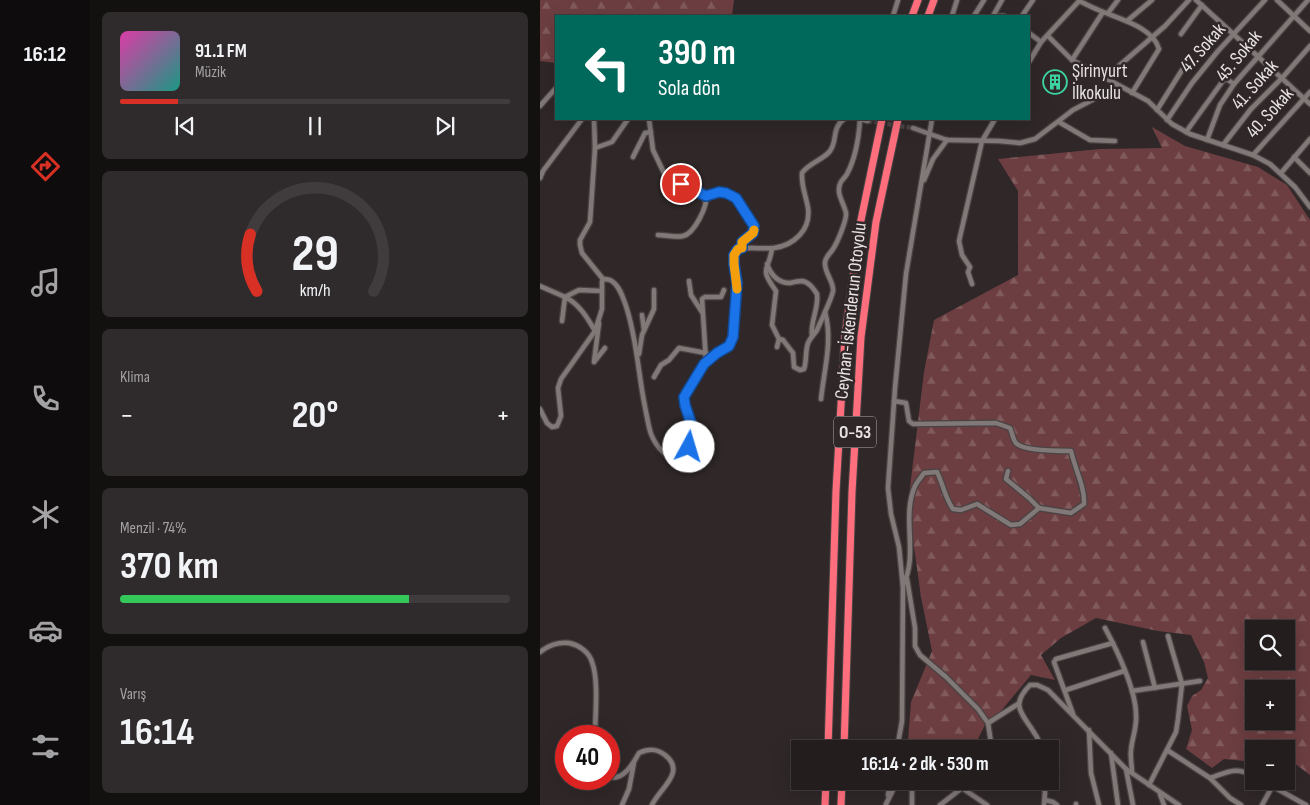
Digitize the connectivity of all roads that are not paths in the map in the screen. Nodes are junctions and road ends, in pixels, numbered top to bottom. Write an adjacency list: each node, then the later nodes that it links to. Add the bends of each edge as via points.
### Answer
1 (898, 0): 18 (street)
2 (918, 0): 19 (highway)
3 (934, 0): 20 (highway)
4 (957, 0): 21 (street)
5 (984, 0): 22 (street)
6 (1002, 0): 23 (street)
7 (1033, 0): 24 (street)
8 (1118, 0): 17 (street)
9 (1152, 0): 26 (street)
10 (1189, 0): 32 (street)
11 (1196, 0): 16 (street)
12 (1265, 0): 30 (street, 47. Sokak)
13 (1277, 0): 25 (street)
14 (1308, 0): 25 (street, 45. Sokak)
15 (1077, 1): 17 (street); 31 (street)
16 (1202, 5): 29 (street); 30 (street)
17 (1105, 13): 26 (street); 37 (street)
18 (893, 15)
19 (912, 15)
20 (928, 15)
21 (952, 15)
22 (975, 15)
23 (994, 15)
24 (1023, 15)
25 (1293, 16): 27 (street); 35 (street, 45. Sokak)
26 (1127, 21): 32 (street)
27 (1310, 31)
28 (1030, 34): 33 (street)
29 (1181, 34)
30 (1234, 34): 35 (street); 61 (street, 47. Sokak, via 1192,83)
31 (1048, 36): 33 (street); 37 (street)
32 (1152, 38): 39 (street); 45 (street, via 1159,49)
33 (1041, 42): 36 (street)
34 (1310, 46): 40 (street, 41. Sokak)
35 (1258, 56): 40 (street); 41 (street, 45. Sokak)
36 (1030, 60)
37 (1072, 60): 39 (street)
38 (1182, 70): 49 (street)
39 (1104, 78): 42 (street)
40 (1282, 78): 46 (street); 73 (street, 41. Sokak, via 1251,109)
41 (1234, 84): 66 (street, via 1225,78); 70 (street, 45. Sokak, via 1220,105)
42 (1119, 86): 45 (street); 63 (street, via 1073,110)
43 (555, 89): 48 (street)
44 (1310, 92): 46 (street, 40. Sokak)
45 (1132, 93): 49 (street)
46 (1304, 98): 47 (street); 75 (street, 40. Sokak)
47 (1310, 104)
48 (540, 106)
49 (1157, 110): 61 (street)
50 (581, 120): 80 (street)
51 (594, 120): 74 (street)
52 (627, 120): 74 (street, via 612,142)
53 (649, 120): 65 (street)
54 (843, 120): 86 (street, via 837,125 831,149 802,173 809,217 803,232 784,246)
55 (860, 120): 96 (street, via 852,158 838,192 846,213 825,264 833,291)
56 (864, 120): 62 (street)
57 (882, 120): 134 (highway, Ceyhan-İskenderun Otoyolu / O-53, via 861,220 845,336 836,491)
58 (898, 120): 135 (highway, Ceyhan-İskenderun Otoyolu / O-53, via 876,222 861,337 852,492)
59 (932, 120): 67 (street)
60 (994, 120): 71 (street)
61 (1167, 120): 66 (street)
62 (868, 121)
63 (1059, 122): 71 (street, via 1035,139 1020,143); 72 (street, via 1090,140)
64 (913, 128): 67 (street)
65 (651, 132): 76 (street, via 645,134); 82 (street, via 653,150 666,176)
66 (1186, 132): 70 (street)
67 (930, 135): 69 (street); 81 (street)
68 (1310, 139): 77 (street)
69 (947, 140): 71 (street); 81 (street)
70 (1207, 140): 73 (street)
71 (982, 141): 90 (street, via 959,240 962,255 970,266 968,272)
72 (1115, 141)
73 (1223, 145): 75 (street)
74 (595, 148): 88 (street, via 590,222 580,245 582,253)
75 (1253, 155): 78 (street)
76 (633, 157)
77 (1294, 158): 78 (street); 79 (street)
78 (1281, 173): 83 (street)
79 (1310, 173)
80 (540, 178)
81 (920, 188): 112 (street, via 906,274)
82 (706, 196): 84 (street, via 706,204 691,232 683,236); 85 (street, via 726,193 742,206 754,226 753,233 742,242)
83 (1310, 207)
84 (658, 235)
85 (742, 248): 86 (street); 109 (street, via 734,255 737,283 733,337 729,346)
86 (772, 248): 87 (street)
87 (767, 264): 103 (street, via 775,278 789,283 803,281 817,294); 104 (street, via 764,270 766,278 776,291 772,325)
88 (602, 279): 94 (street); 108 (street, via 615,283 622,296)
89 (689, 281): 97 (street, via 691,295)
90 (972, 284)
91 (540, 286): 95 (street)
92 (654, 290): 102 (street, via 654,308)
93 (724, 290): 97 (street, via 721,297 702,299)
94 (602, 291): 95 (street, via 579,290); 99 (street)
95 (565, 297): 100 (street); 101 (street, via 585,313)
96 (825, 310): 103 (street); 111 (street, via 828,340)
97 (702, 313): 107 (street)
98 (642, 315): 102 (street)
99 (599, 318): 101 (street); 106 (street, via 594,362)
100 (562, 321)
101 (595, 331): 113 (street, via 558,388 561,416 557,426 552,428 547,424)
102 (644, 331): 108 (street)
103 (812, 336): 104 (street, via 805,354 804,369 800,370 794,366 791,348)
104 (779, 339): 105 (street)
105 (778, 347)
106 (604, 348)
107 (706, 353): 109 (street); 110 (street, via 679,348 661,365)
108 (638, 358): 109 (street, via 652,435 668,458 677,460 684,457 694,432 684,397)
109 (706, 361)
110 (654, 377)
111 (821, 399)
112 (894, 401): 115 (street, via 906,404 909,421 913,424 996,423 1010,428 1016,443 1021,446 1072,451 1085,494 1084,504 1071,513); 117 (street, via 888,488)
113 (540, 409)
114 (1008, 470): 115 (street, via 1006,479)
115 (1039, 508): 116 (street, via 1020,524 1010,525 977,504 961,510 953,509 936,472 924,473 915,486 910,508 911,552)
116 (906, 579): 117 (street); 131 (street, via 915,646 920,655 978,709)
117 (903, 587): 136 (street, via 902,721)
118 (1105, 628): 121 (street)
119 (1168, 636): 125 (street)
120 (1143, 642): 126 (street)
121 (1113, 643): 123 (street); 127 (street, via 1056,659 1054,662)
122 (540, 652): 132 (street, via 554,644 564,643 579,646 590,655 595,675)
123 (1124, 671): 127 (street); 128 (street)
124 (1200, 681): 125 (street)
125 (1182, 684): 126 (street); 139 (street, via 1176,732)
126 (1155, 688): 128 (street)
127 (1066, 690): 130 (street)
128 (1132, 691): 144 (street, via 1136,714)
129 (1018, 704): 130 (street, via 1022,693 1030,685 1037,685 1048,690); 131 (street); 138 (street)
130 (1073, 715): 133 (street)
131 (988, 723): 137 (street)
132 (595, 725)
133 (1089, 730): 140 (street); 169 (street, via 1092,773)
134 (828, 740)
135 (844, 740)
136 (899, 740)
137 (991, 740)
138 (1038, 740)
139 (1167, 750): 146 (street); 147 (street)
140 (1111, 754): 142 (street); 170 (street)
141 (635, 761): 145 (street); 160 (street); 161 (street, via 639,752 648,749 666,755 672,763 671,779)
142 (1126, 769): 144 (street); 171 (street)
143 (1245, 772): 146 (street, via 1235,770)
144 (1132, 773): 147 (street)
145 (620, 776)
146 (1210, 778): 158 (street)
147 (1149, 785): 157 (street)
148 (826, 790): 162 (highway)
149 (842, 790): 163 (highway)
150 (889, 790): 164 (street)
151 (893, 790): 164 (street)
152 (912, 790): 165 (street)
153 (959, 790): 166 (street)
154 (965, 790): 167 (street)
155 (1270, 790): 176 (street)
156 (1278, 790): 177 (street)
157 (1159, 792): 172 (street); 173 (street)
158 (1230, 798): 174 (street); 175 (street)
159 (1044, 802): 168 (street)
160 (622, 805)
161 (652, 805)
162 (825, 805)
163 (841, 805)
164 (886, 805)
165 (912, 805)
166 (940, 805)
167 (986, 805)
168 (1057, 805)
169 (1099, 805)
170 (1118, 805)
171 (1133, 805)
172 (1164, 805)
173 (1179, 805)
174 (1231, 805)
175 (1241, 805)
176 (1262, 805)
177 (1306, 805)

